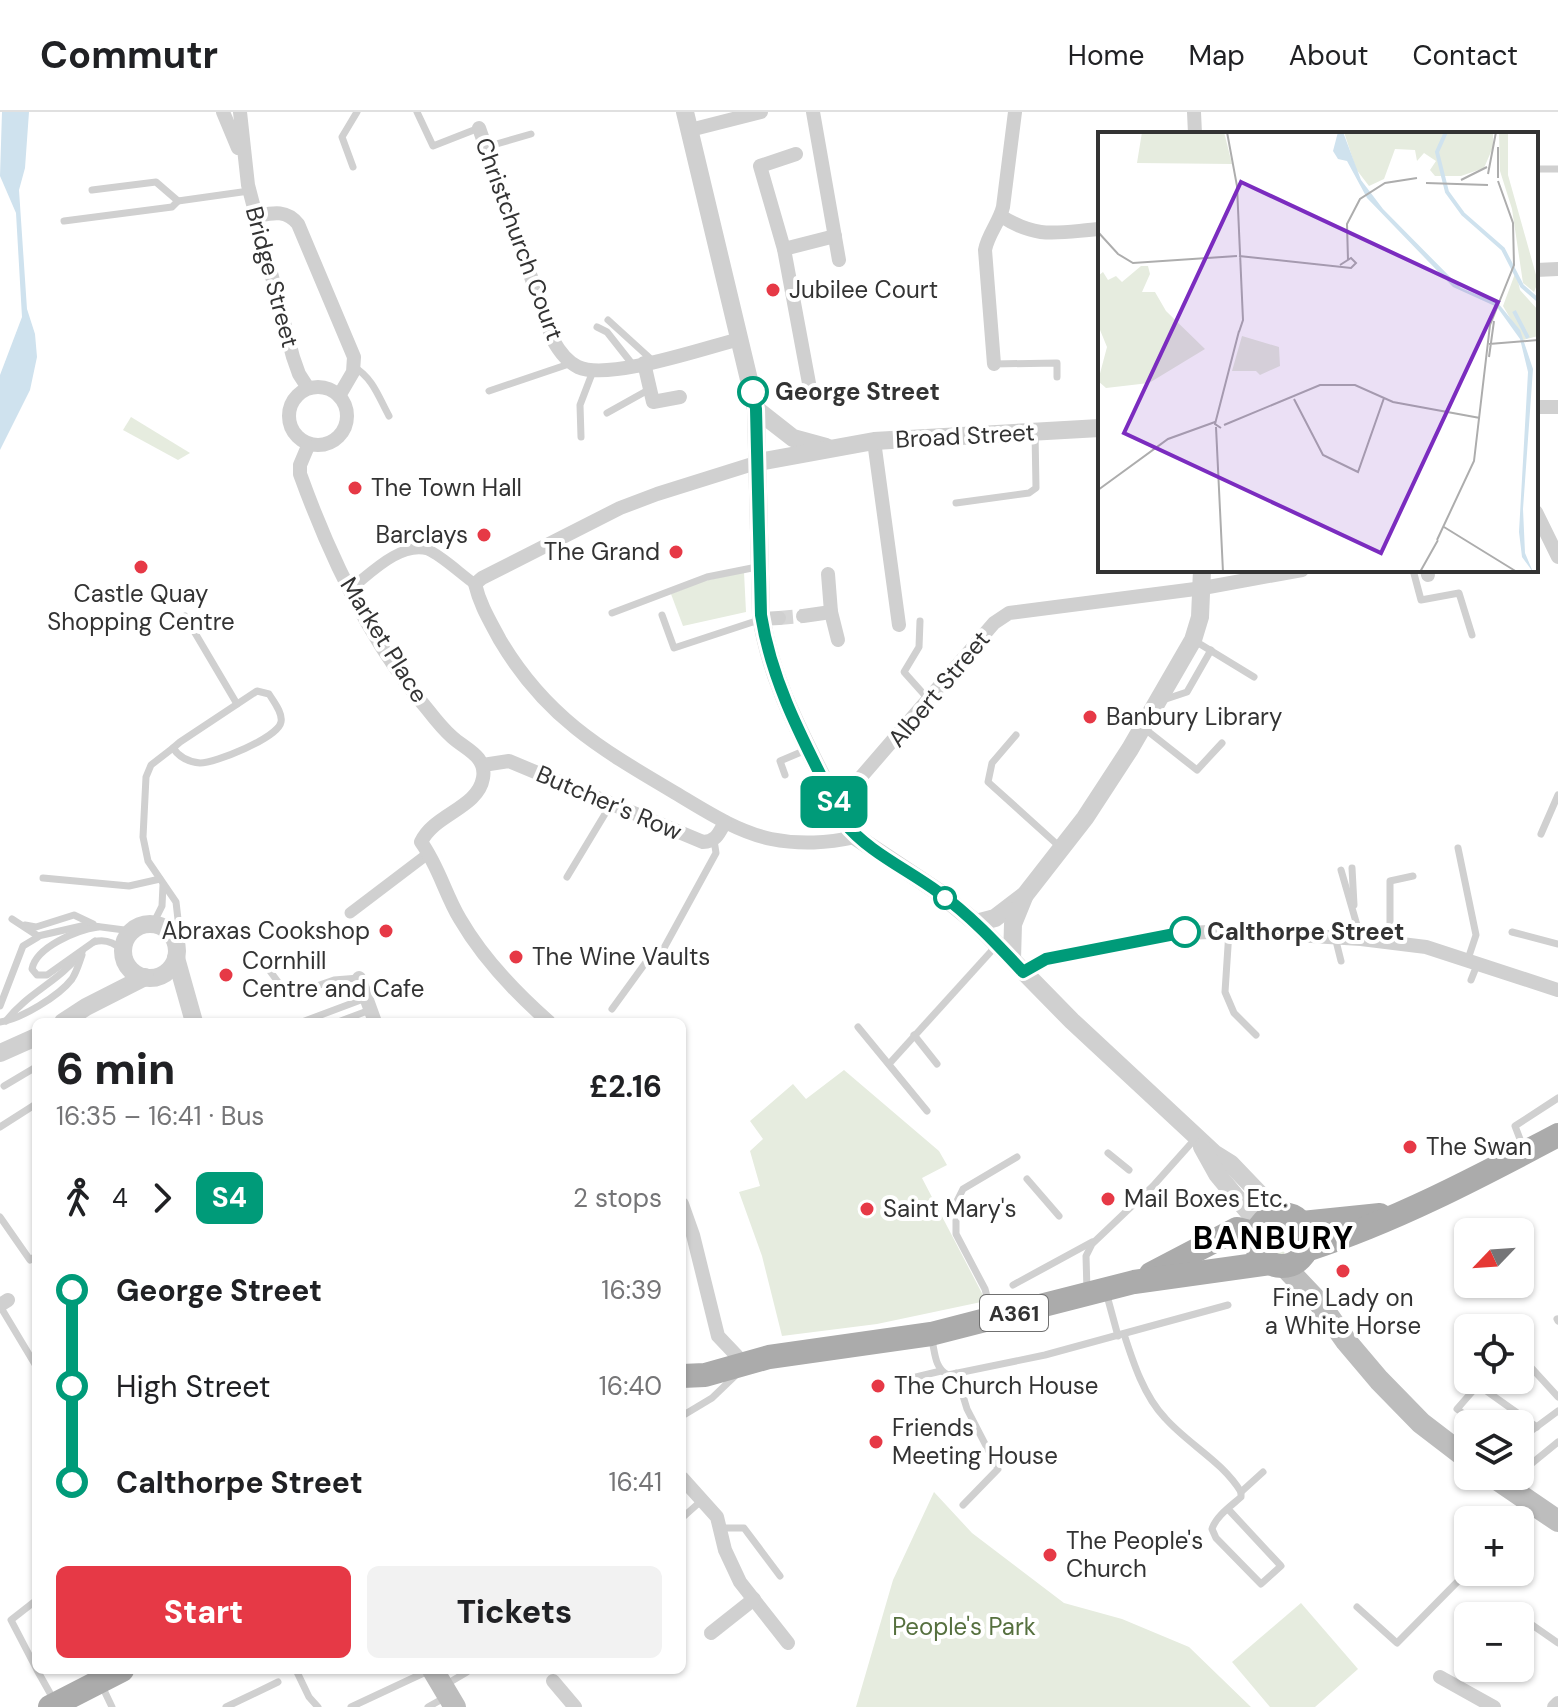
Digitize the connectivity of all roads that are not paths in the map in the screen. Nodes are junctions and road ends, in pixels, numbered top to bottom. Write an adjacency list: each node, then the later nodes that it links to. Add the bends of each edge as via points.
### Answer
1 (223, 112): 15 (street, Bridge Street)
2 (240, 112): 15 (street, Bridge Street)
3 (357, 112): 16 (lane, via 342,137)
4 (417, 112): 10 (lane, via 433,146)
5 (761, 112): 9 (street)
6 (813, 112): 24 (street)
7 (1015, 112): 21 (street)
8 (1194, 112): 11 (street)
9 (687, 121): 31 (street)
10 (479, 128): 13 (street, Christchurch Court)
11 (1195, 132)
12 (531, 134): 13 (lane)
13 (486, 147): 33 (street, Christchurch Court, via 553,340)
14 (796, 154): 25 (street, via 760,166)
15 (244, 163): 18 (street, Bridge Street)
16 (353, 167)
17 (92, 190): 19 (lane, via 156,182)
18 (249, 191): 19 (lane); 20 (street, Bridge Street)
19 (178, 201): 22 (lane, via 172,207)
20 (256, 216): 32 (street, via 277,212 298,224); 38 (street, Bridge Street, via 293,357)
21 (1001, 216): 23 (street, via 1039,234); 35 (street, via 985,250 983,325)
22 (64, 221)
23 (1098, 229)
24 (835, 236): 25 (street); 26 (street)
25 (784, 249): 41 (street)
26 (839, 260)
27 (1558, 269): 28 (street)
28 (1538, 270)
29 (608, 320): 34 (lane)
30 (597, 327): 34 (lane)
31 (740, 339): 34 (street, Christchurch Court); 44 (street)
32 (354, 362): 42 (street); 46 (lane)
33 (571, 363): 36 (street, Christchurch Court); 40 (lane)
34 (643, 363): 36 (street, Christchurch Court); 39 (street)
35 (994, 364): 37 (lane, via 1057,363)
36 (593, 371): 49 (lane, via 580,405)
37 (1057, 377)
38 (308, 388): 42 (street, via 322,387); 51 (street, via 292,401 289,421)
39 (650, 389): 43 (street, via 653,402); 45 (lane)
40 (489, 391)
41 (811, 394)
42 (339, 396): 51 (street, via 346,408 345,427 334,441)
43 (680, 397)
44 (756, 409): 52 (street, Broad Street, via 793,438); 53 (street)
45 (607, 413)
46 (389, 416)
47 (1098, 428): 48 (street, Broad Street)
48 (1035, 432): 50 (street, Broad Street); 54 (lane, via 1036,488)
49 (581, 437)
50 (874, 441): 52 (street, Broad Street); 71 (street)
51 (308, 446): 63 (street, Market Place, via 300,474)
52 (830, 448): 53 (street, Broad Street)
53 (759, 462): 57 (street); 62 (street, Broad Street, via 620,508)
54 (956, 503)
55 (1538, 516): 56 (street)
56 (1558, 557)
57 (759, 567): 65 (lane, via 707,577); 69 (street)
58 (1280, 572): 61 (street, Albert Street)
59 (1414, 572): 72 (lane, via 1421,600 1459,593)
60 (828, 574): 64 (street)
61 (1203, 579): 74 (street); 77 (street, Albert Street, via 1009,613 994,623)
62 (475, 584): 63 (street, via 428,550 409,550); 90 (street, via 480,604 517,668 544,701 589,739)
63 (349, 590): 85 (street, Market Place, via 418,698)
64 (831, 612): 68 (street); 73 (street)
65 (612, 613)
66 (662, 615): 69 (lane, via 674,648)
67 (185, 616): 79 (lane)
68 (803, 616)
69 (770, 618): 84 (street, via 773,672)
70 (920, 621): 77 (lane, via 919,647 904,672)
71 (899, 625)
72 (1472, 635)
73 (838, 640)
74 (1193, 640): 75 (lane); 78 (street)
75 (1211, 650): 76 (lane); 78 (lane, via 1187,692)
76 (1254, 677)
77 (929, 700): 89 (street, Albert Street)
78 (1159, 701): 81 (street)
79 (237, 704): 83 (lane); 83 (lane, via 257,691 266,692 280,712 280,726 213,761 191,761)
80 (1016, 735): 96 (lane, via 992,763 988,782)
81 (1141, 737): 82 (lane, via 1197,770); 96 (street)
82 (1222, 743)
83 (173, 748): 102 (lane, via 151,765 146,777 143,846)
84 (808, 749): 86 (lane, via 780,761); 89 (street)
85 (483, 765): 88 (street, Butcher's Row, via 509,761); 94 (street, via 478,790 430,826)
86 (785, 775)
87 (1558, 795): 91 (lane)
88 (611, 804): 93 (street, Butcher's Row, via 703,842); 100 (lane)
89 (836, 806): 92 (street)
90 (725, 822): 92 (street, via 793,842 823,844); 93 (street, Butcher's Row)
91 (1541, 834)
92 (856, 837): 107 (street)
93 (714, 840): 133 (lane, via 716,853 664,948 649,958)
94 (425, 848): 105 (street); 139 (street, via 464,927)
95 (1458, 848): 124 (lane, via 1476,935)
96 (1061, 849): 103 (street)
97 (1352, 868): 104 (lane)
98 (1341, 870): 104 (lane)
99 (1413, 876): 118 (lane, via 1390,881)
100 (567, 877)
101 (43, 878): 102 (lane, via 129,886)
102 (162, 881): 109 (lane, via 162,906); 121 (lane, via 178,907)
103 (1025, 895): 107 (street, via 995,918); 125 (street, via 1013,924)
104 (1354, 909): 116 (lane)
105 (350, 913)
106 (12, 919): 108 (lane)
107 (976, 923): 120 (street)
108 (22, 924): 110 (lane, via 36,927 74,915); 114 (lane)
109 (153, 924): 111 (street); 121 (street, via 170,933)
110 (98, 927): 111 (lane); 114 (lane, via 76,926); 117 (lane, via 44,952 32,969 47,975)
111 (132, 931): 122 (street, via 124,946)
112 (1229, 931): 115 (street); 125 (street, via 1168,934); 143 (lane, via 1225,992 1234,1013)
113 (1512, 932): 119 (lane)
114 (42, 936): 131 (lane, via 23,946)
115 (1335, 937): 116 (street); 123 (lane)
116 (1361, 939): 118 (street)
117 (95, 941): 122 (lane, via 113,943); 140 (lane)
118 (1390, 942): 124 (street)
119 (1558, 944)
120 (998, 945): 125 (street); 142 (lane)
121 (176, 953): 127 (street, via 170,969); 135 (street)
122 (126, 961): 127 (street, via 137,974); 132 (street)
123 (1341, 961)
124 (1473, 961): 129 (lane); 130 (street)
125 (1018, 966): 155 (street)
126 (267, 967): 128 (lane, via 281,986 297,993)
127 (150, 977): 132 (street); 135 (street, via 177,993)
128 (359, 978): 134 (street)
129 (1471, 980)
130 (1558, 990)
131 (0, 1006)
132 (86, 1007): 136 (street)
133 (612, 1009)
134 (371, 1010): 137 (lane); 138 (lane)
135 (190, 1014)
136 (69, 1018)
137 (325, 1018)
138 (349, 1018)
139 (545, 1018)
140 (3, 1022)
141 (858, 1027): 146 (lane)
142 (914, 1035): 146 (lane); 147 (lane)
143 (1256, 1035)
144 (32, 1039): 145 (street)
145 (0, 1053)
146 (889, 1064): 152 (lane)
147 (937, 1064)
148 (32, 1069): 149 (lane)
149 (4, 1086)
150 (1558, 1098): 157 (lane, via 1515,1126)
151 (32, 1107): 153 (lane)
152 (927, 1111)
153 (0, 1127)
154 (1558, 1135): 157 (main road, A361)
155 (1196, 1137): 162 (lane); 168 (street, via 1217,1174)
156 (1108, 1153): 159 (lane)
157 (1525, 1153): 163 (main road, A361)
158 (1017, 1157): 179 (lane, via 963,1189 956,1203 956,1234 985,1289)
159 (1129, 1170)
160 (1027, 1179): 165 (lane)
161 (1142, 1184): 162 (lane)
162 (1149, 1191): 170 (lane)
163 (1394, 1214): 167 (main road, A361); 172 (main road, A361)
164 (686, 1215): 183 (street, via 718,1336)
165 (1059, 1216)
166 (0, 1217): 173 (lane)
167 (1302, 1223): 168 (main road, via 1292,1216); 172 (main road, via 1308,1236)
168 (1265, 1224): 172 (main road, via 1260,1254); 174 (main road, A361, via 1237,1229)
169 (1077, 1238): 171 (lane)
170 (1097, 1239): 171 (lane); 176 (lane, via 1086,1256)
171 (1084, 1246): 175 (lane)
172 (1291, 1258): 174 (main road, A361); 198 (main road, via 1360,1359 1403,1405)
173 (32, 1259)
174 (1134, 1282): 176 (main road, A361)
175 (1013, 1285)
176 (1096, 1292): 179 (main road, A361); 181 (lane)
177 (3, 1304): 182 (lane)
178 (1228, 1305): 181 (lane)
179 (992, 1318): 180 (main road, A361)
180 (931, 1334): 183 (main road, A361); 184 (lane)
181 (1121, 1335): 186 (lane); 202 (lane, via 1163,1416)
182 (32, 1358)
183 (739, 1361): 187 (main road, A361, via 705,1375); 193 (lane, via 721,1391)
184 (941, 1371): 186 (lane); 188 (lane)
185 (1534, 1371): 189 (lane)
186 (956, 1373): 204 (lane, via 963,1399 998,1469)
187 (686, 1376)
188 (916, 1377)
189 (1558, 1397)
190 (1458, 1410): 191 (lane, via 1478,1385)
191 (1513, 1410)
192 (1558, 1411): 195 (lane)
193 (686, 1413)
194 (1534, 1425): 195 (lane)
195 (1537, 1427): 196 (lane)
196 (1534, 1429)
197 (1558, 1442): 199 (lane)
198 (1454, 1447)
199 (1534, 1459)
200 (1263, 1472): 202 (lane)
201 (686, 1483): 203 (street)
202 (1241, 1492): 205 (lane)
203 (701, 1501): 206 (lane); 209 (street)
204 (963, 1505)
205 (1228, 1509): 205 (lane, via 1281,1566 1261,1584 1213,1533 1212,1525)
206 (686, 1514)
207 (1534, 1514): 208 (main road)
208 (1558, 1521)
209 (721, 1528): 210 (lane, via 744,1528); 212 (street, via 725,1550)
210 (780, 1576)
211 (1454, 1585): 214 (lane, via 1397,1643)
212 (754, 1599): 216 (street); 217 (street)
213 (32, 1604): 219 (lane, via 11,1620)
214 (1357, 1607)
215 (1534, 1626): 218 (lane)
216 (711, 1633)
217 (788, 1643)
218 (1558, 1643)
219 (32, 1661)
220 (38, 1674): 228 (lane)
221 (298, 1674): 231 (lane)
222 (464, 1674): 227 (lane)
223 (1440, 1677): 234 (street)
224 (95, 1678): 228 (main road); 229 (lane)
225 (553, 1681): 233 (street)
226 (278, 1682): 230 (lane)
227 (439, 1693): 232 (lane)
228 (53, 1706)
229 (112, 1707)
230 (226, 1707)
231 (318, 1707)
232 (351, 1707)
233 (575, 1707)
234 (1494, 1707)

